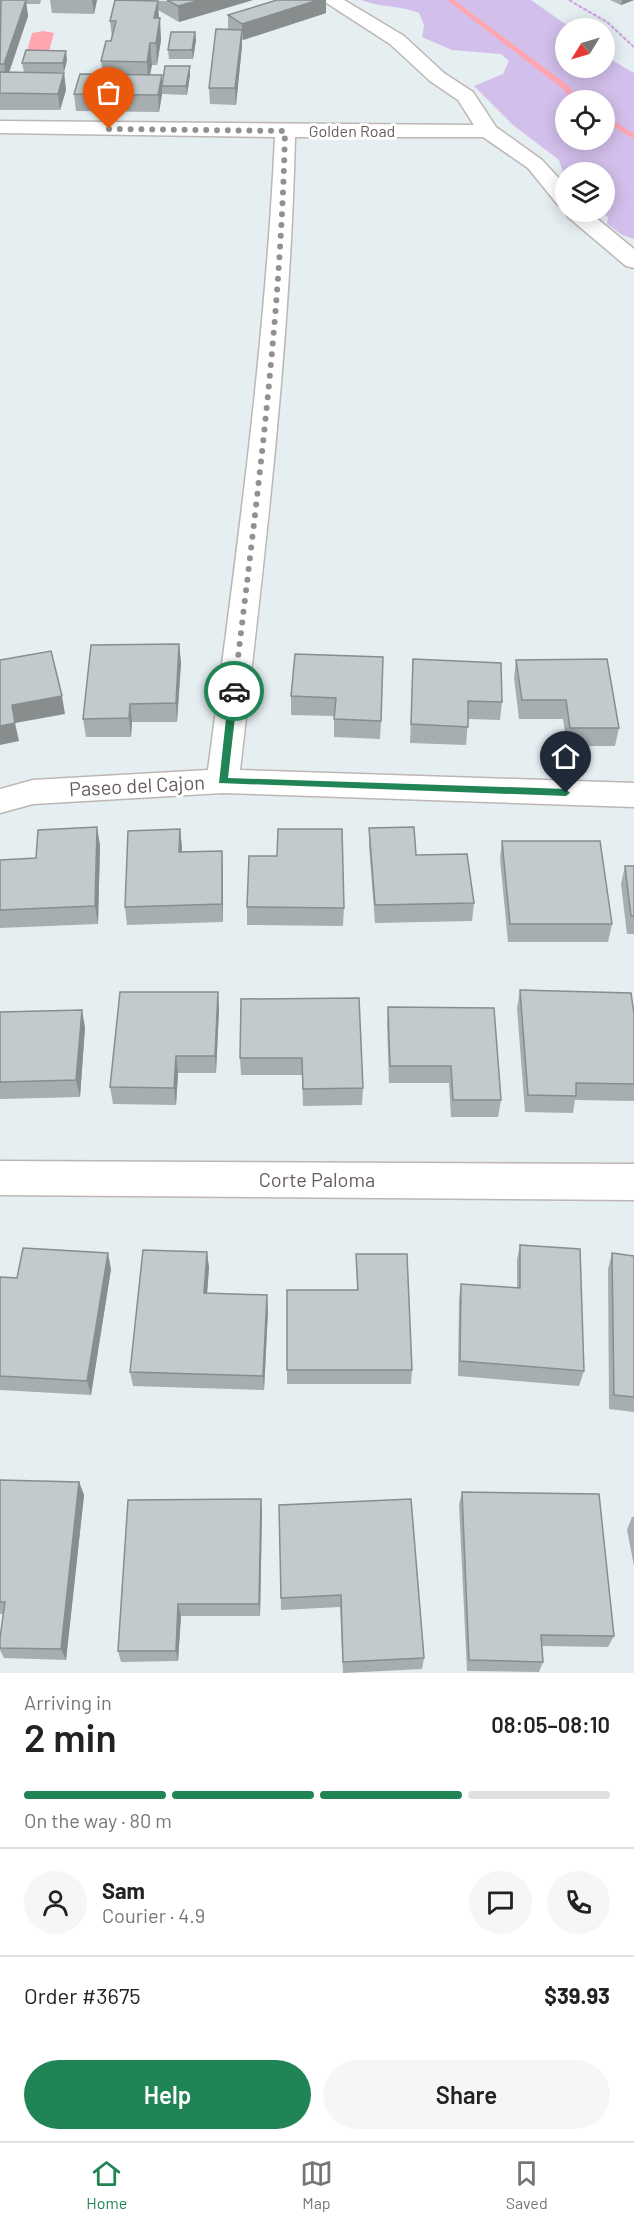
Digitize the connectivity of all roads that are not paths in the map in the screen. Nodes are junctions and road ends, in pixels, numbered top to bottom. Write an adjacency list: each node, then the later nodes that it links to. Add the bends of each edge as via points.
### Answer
1 (331, 0): 4 (street, via 397,40 437,77 466,96)
2 (0, 127): 3 (street, Golden Road)
3 (285, 131): 4 (street, Golden Road); 8 (street, via 270,391)
4 (488, 131): 5 (street, via 535,164)
5 (555, 187)
6 (588, 222): 7 (street)
7 (634, 261)
8 (223, 781): 9 (street, Paseo del Cajon); 10 (street, Paseo del Cajon, via 33,792)
9 (634, 795)
10 (0, 801)
11 (0, 1178): 12 (street, Corte Paloma)
12 (634, 1182)

